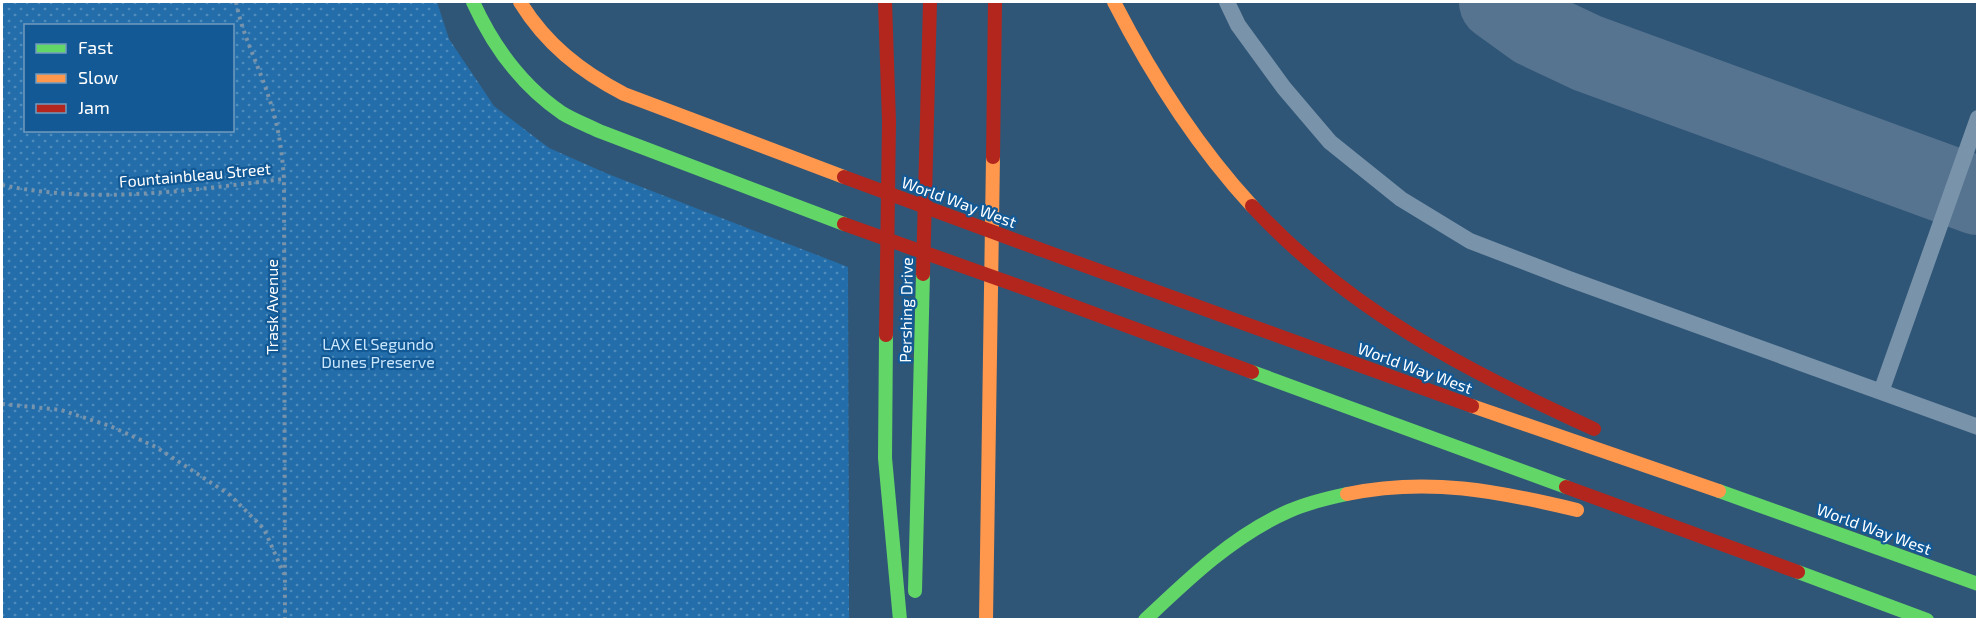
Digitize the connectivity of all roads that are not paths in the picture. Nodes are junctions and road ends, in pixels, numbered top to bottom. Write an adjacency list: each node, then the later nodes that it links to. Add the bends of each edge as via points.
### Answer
1 (473, 2): 12 (main road, bridge, via 500,54 524,82 563,114 599,131)
2 (520, 2): 11 (main road, World Way West, bridge, via 563,56 591,78 624,94 1474,407)
3 (885, 2): 15 (main road, via 890,122 885,458)
4 (930, 2): 14 (main road, Pershing Drive)
5 (995, 2): 16 (main road)
6 (1114, 2): 11 (main road, via 1175,109 1219,168 1268,222 1326,275 1390,322 1447,357)
7 (1227, 2): 9 (lane, via 1284,88 1330,142 1401,199 1470,241)
8 (1977, 118): 9 (lane)
9 (1881, 392): 10 (lane)
10 (1977, 427)
11 (1725, 492): 13 (main road, World Way West)
12 (1709, 539): 17 (main road, via 1513,495 1459,487 1401,486 1345,493 1287,511 1233,543 1186,579); 18 (main road)
13 (1977, 584)
14 (915, 608)
15 (900, 620)
16 (986, 620)
17 (1145, 620)
18 (1927, 620)

